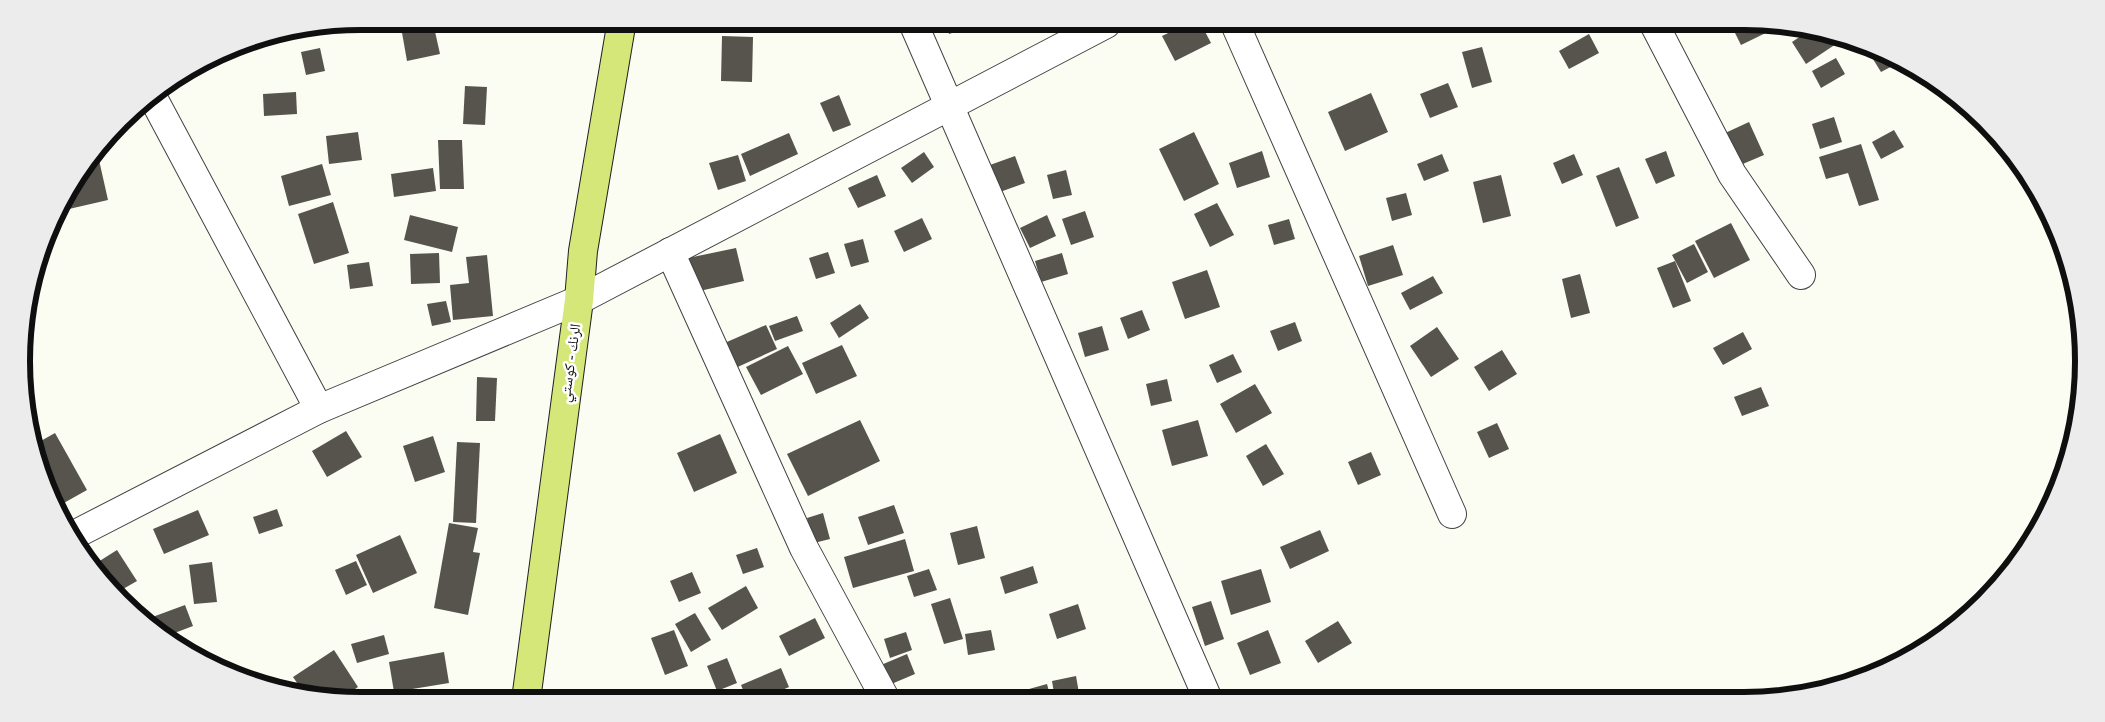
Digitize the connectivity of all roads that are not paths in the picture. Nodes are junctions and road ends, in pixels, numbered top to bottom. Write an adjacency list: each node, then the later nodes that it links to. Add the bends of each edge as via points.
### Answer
1 (620, 30): 10 (main road, الرنك - كوستي, via 583,251)
2 (916, 30): 7 (street)
3 (1094, 30): 7 (street)
4 (1238, 30): 12 (street)
5 (1657, 30): 9 (street, via 1732,174)
6 (155, 102): 11 (street)
7 (950, 105): 8 (street); 16 (street)
8 (670, 252): 10 (street); 15 (street, via 804,548)
9 (1801, 275)
10 (578, 300): 11 (street); 14 (main road, الرنك - كوستي)
11 (318, 409): 13 (street)
12 (1452, 514)
13 (78, 533)
14 (527, 692)
15 (882, 692)
16 (1205, 692)

